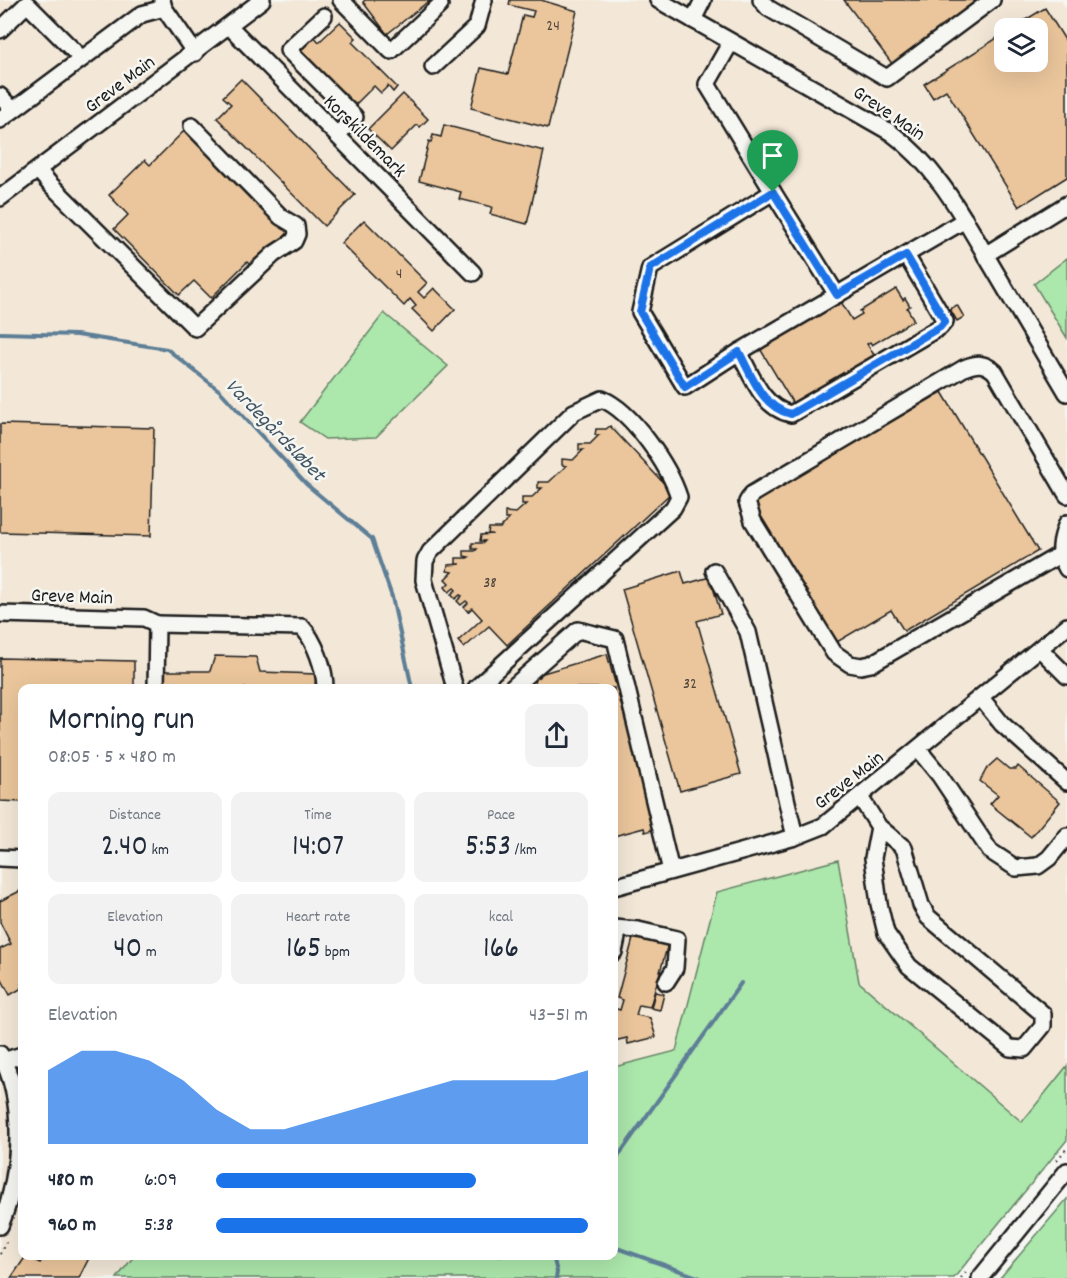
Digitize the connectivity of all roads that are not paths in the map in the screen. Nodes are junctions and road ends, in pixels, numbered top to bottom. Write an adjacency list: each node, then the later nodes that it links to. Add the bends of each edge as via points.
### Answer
1 (262, 0): 12 (street, Greve Main)
2 (341, 0): 9 (street, via 391,51)
3 (484, 0): 17 (street, via 477,26)
4 (658, 0): 11 (street, Greve Main)
5 (703, 0): 11 (street)
6 (760, 0): 7 (street, via 887,78)
7 (992, 0)
8 (163, 4): 15 (street); 16 (street, via 142,14)
9 (440, 5)
10 (324, 16): 18 (street, via 288,50)
11 (693, 20): 14 (street, Greve Main)
12 (229, 26): 15 (street, Greve Main); 19 (street, Korskildemark)
13 (0, 30): 16 (street, via 27,4)
14 (731, 42): 26 (street, via 707,84); 29 (street, Greve Main, via 912,148 931,168)
15 (195, 52): 25 (street, Greve Main)
16 (81, 58): 21 (street)
17 (433, 67)
18 (309, 74): 19 (street); 24 (street, via 355,117)
19 (293, 91): 24 (street, Korskildemark)
20 (0, 96): 21 (street)
21 (13, 110): 22 (street)
22 (0, 120)
23 (192, 126): 25 (street, via 281,217 296,226 297,234 294,241 274,254 195,328)
24 (337, 135): 32 (street, Korskildemark)
25 (38, 170): 27 (street, Greve Main)
26 (773, 192): 33 (street); 34 (street, via 650,268 640,312 685,387)
27 (0, 198)
28 (1067, 204): 31 (street)
29 (965, 220): 30 (street); 31 (street, Greve Main)
30 (906, 255): 33 (street); 34 (street, via 945,321 791,414 766,402)
31 (986, 255): 35 (street, Greve Main)
32 (473, 273)
33 (837, 295): 34 (street)
34 (739, 352)
35 (1067, 393)
36 (1067, 495): 38 (street, via 995,372 978,363 752,494 747,502 753,521 834,653 861,666 871,664)
37 (1067, 523): 38 (street)
38 (1061, 554): 39 (street)
39 (1067, 569)
40 (714, 571): 57 (street, via 748,632)
41 (0, 614): 42 (street, Greve Main)
42 (150, 621): 46 (street); 47 (street, Greve Main, via 302,627 310,635)
43 (1067, 626): 44 (street, Greve Main)
44 (1040, 648): 45 (street); 51 (street, Greve Main)
45 (1067, 676)
46 (156, 684)
47 (325, 684)
48 (454, 684): 49 (street, via 424,580 425,561 430,552 574,412 602,399 614,404 648,441 679,497 673,508)
49 (480, 684)
50 (517, 684): 60 (street, via 578,630 615,639)
51 (981, 698): 52 (street, Greve Main); 53 (street, via 1002,724)
52 (918, 749): 54 (street, Greve Main); 56 (street, via 990,851 1016,868 1038,866)
53 (1067, 782)
54 (860, 797): 55 (street); 57 (street, Greve Main, via 823,826)
55 (879, 827): 55 (street, via 873,858 886,933 909,966 1010,1048 1024,1049 1043,1026 1043,1014 928,917 904,848)
56 (1067, 836)
57 (795, 837): 60 (street, Greve Main)
58 (0, 858): 59 (street)
59 (18, 859)
60 (671, 871): 61 (street, Greve Main)
61 (618, 886)
62 (618, 930): 63 (street, via 638,930 677,939 675,968)
63 (666, 982)
64 (18, 1056): 65 (street)
65 (1, 1059): 67 (street, via 13,1096 18,1149 13,1187)
66 (1067, 1171): 68 (street)
67 (0, 1226)
68 (982, 1277)

